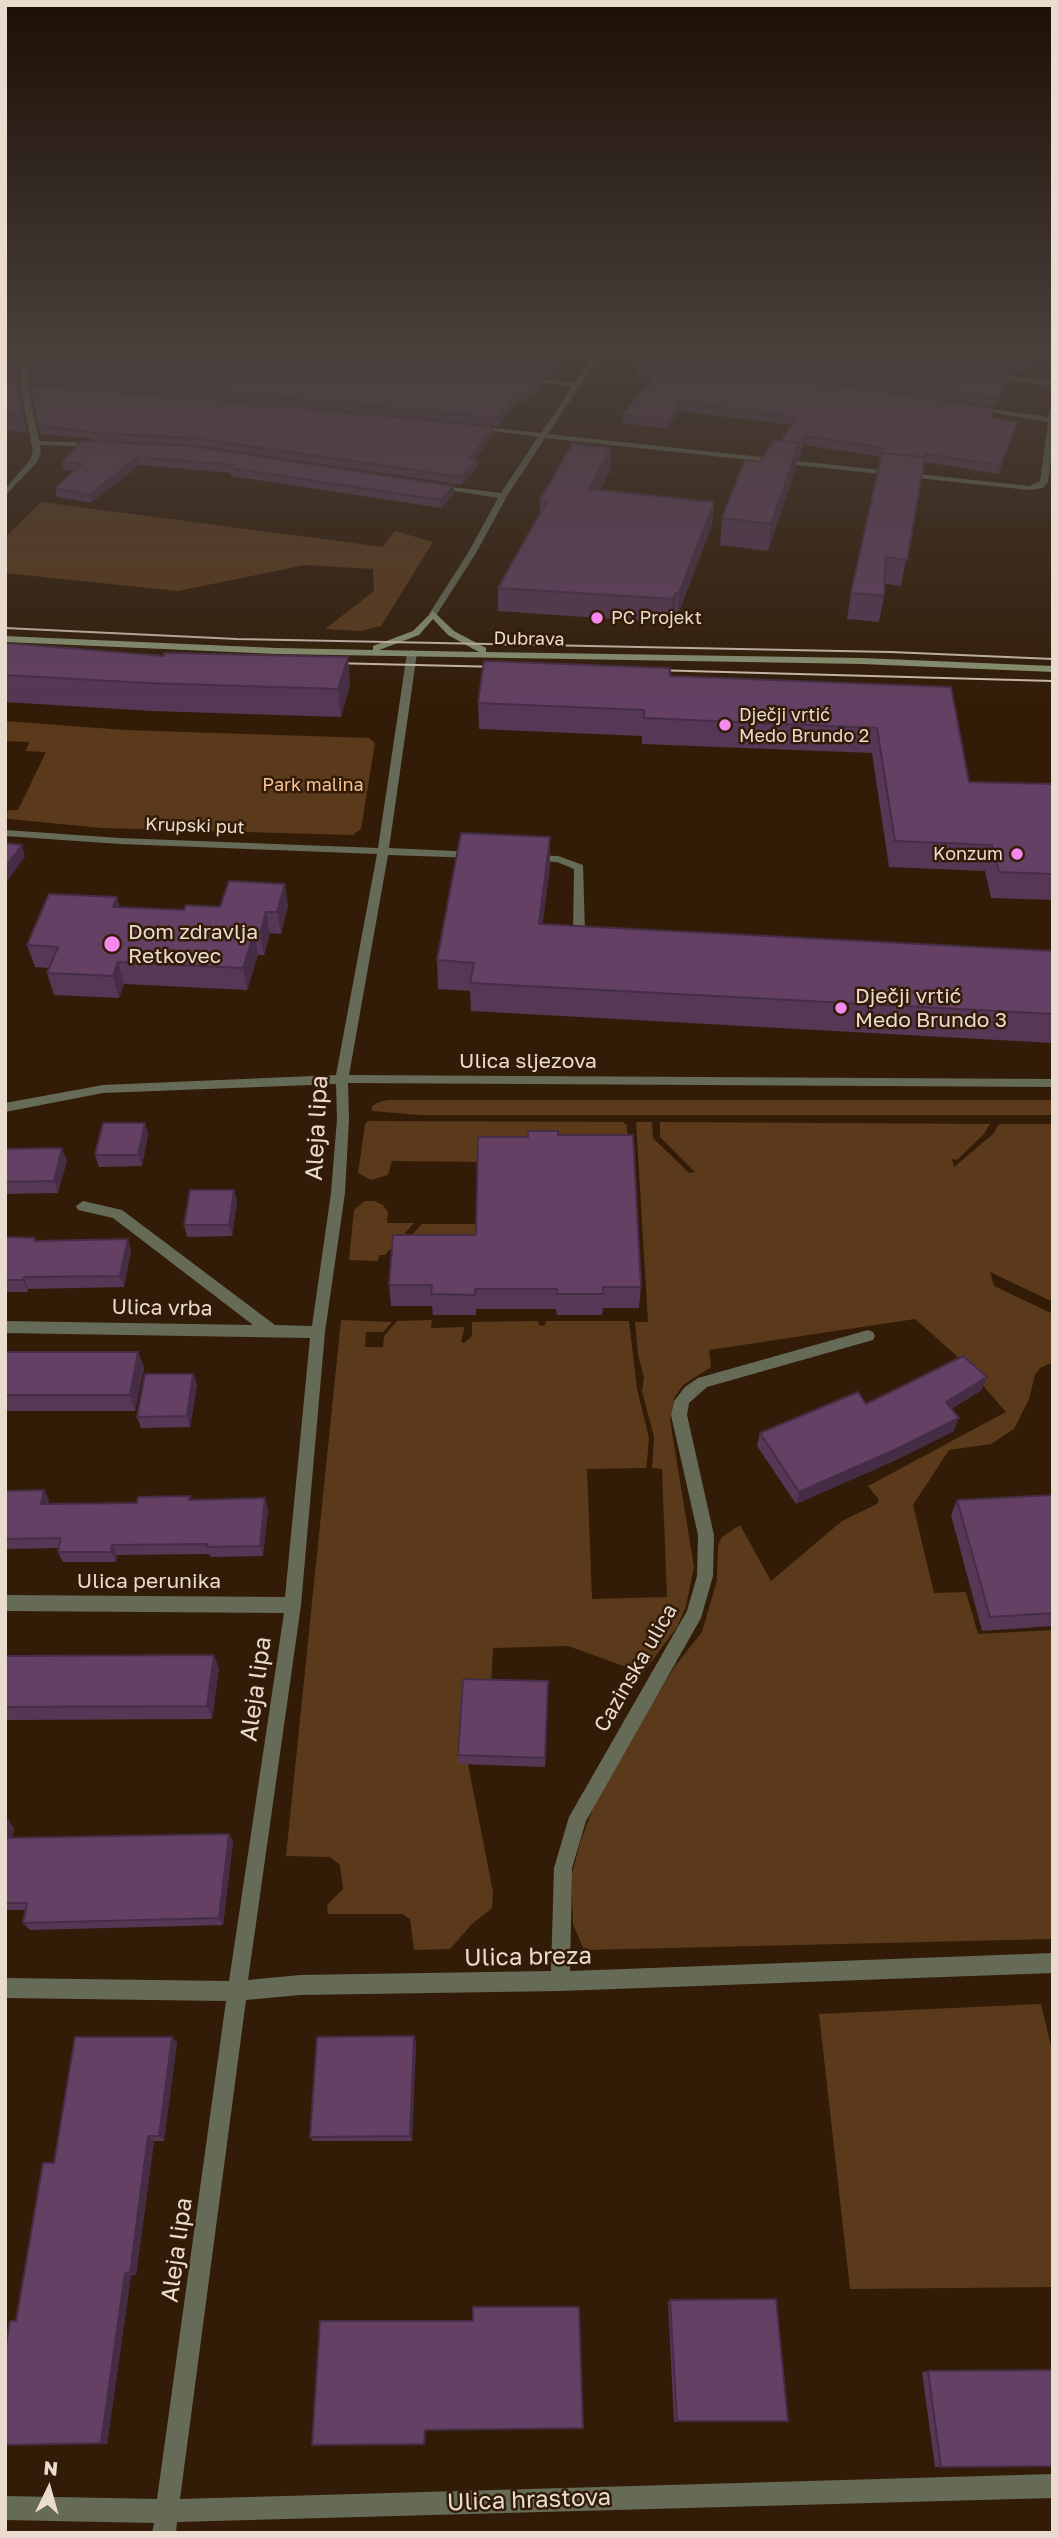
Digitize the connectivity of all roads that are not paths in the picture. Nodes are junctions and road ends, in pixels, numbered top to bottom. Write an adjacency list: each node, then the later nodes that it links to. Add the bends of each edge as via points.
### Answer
1 (25, 471): 6 (street)
2 (519, 471): 7 (street)
3 (877, 471): 4 (street, via 1029,488 1044,482)
4 (1045, 471)
5 (423, 485): 7 (street)
6 (5, 494)
7 (503, 496): 8 (street)
8 (433, 614): 10 (main road, via 408,638); 12 (main road, via 460,639)
9 (5, 639): 10 (main road, Dubrava)
10 (351, 652): 11 (main road, Dubrava)
11 (412, 653): 12 (main road, Dubrava); 15 (street, Aleja lipa)
12 (497, 654): 13 (main road, Dubrava)
13 (1053, 669)
14 (5, 833): 15 (street, Krupski put)
15 (383, 851): 16 (street); 19 (street, Aleja lipa)
16 (494, 856)
17 (520, 857): 18 (street, via 558,859 579,867 579,933)
18 (595, 946)
19 (342, 1079): 20 (street, Ulica sljezova); 21 (street, Ulica sljezova, via 103,1089); 25 (street, Aleja lipa, via 338,1193)
20 (1053, 1083)
21 (5, 1108)
22 (83, 1206): 24 (street, via 117,1214)
23 (5, 1327): 24 (street, Ulica vrba)
24 (270, 1331): 25 (street, Ulica vrba)
25 (318, 1332): 28 (street, Aleja lipa)
26 (868, 1336): 30 (street, Cazinska ulica, via 703,1382 682,1401 679,1415 706,1535 705,1576 695,1613 578,1817 563,1868)
27 (5, 1603): 28 (street, Ulica perunika)
28 (293, 1605): 32 (street, Aleja lipa)
29 (1053, 1964): 30 (street, Ulica breza)
30 (560, 1981): 32 (street, Ulica breza, via 300,1985)
31 (5, 1988): 32 (street, Ulica breza)
32 (236, 1991): 35 (street, Aleja lipa)
33 (1053, 2486): 35 (street, Ulica hrastova)
34 (5, 2508): 35 (street, Ulica hrastova)
35 (165, 2522)

